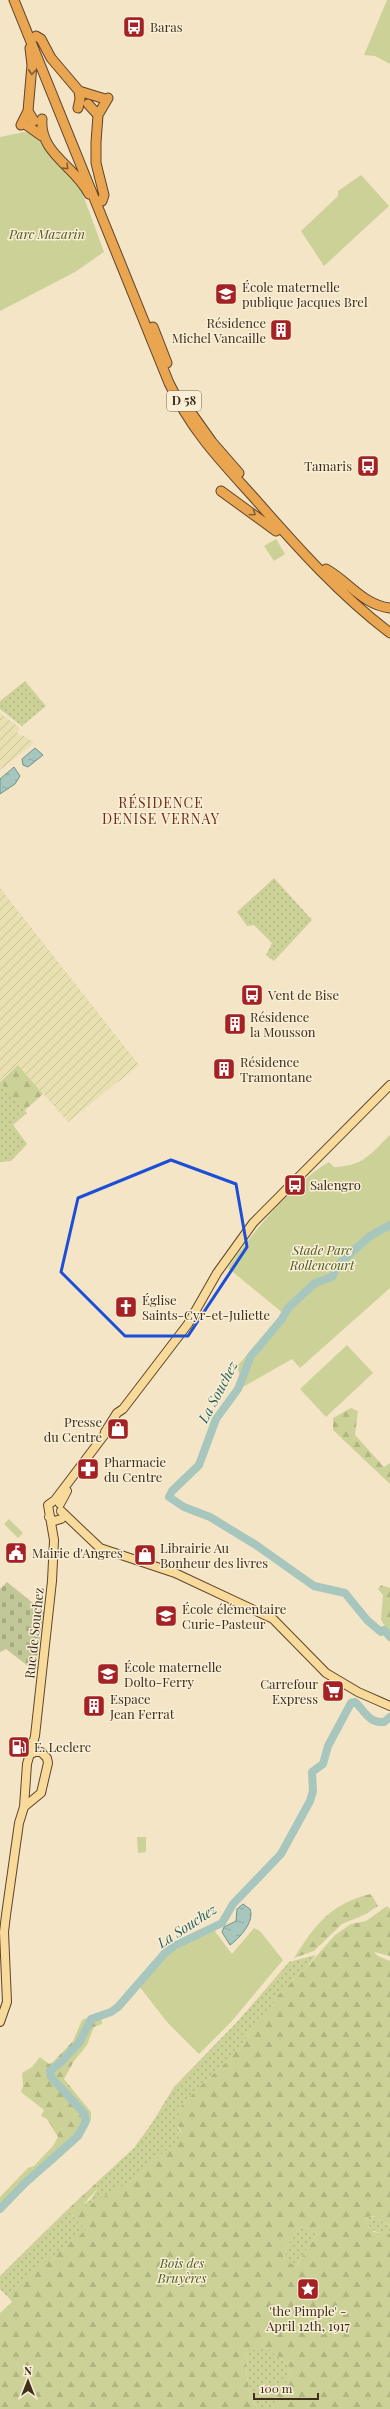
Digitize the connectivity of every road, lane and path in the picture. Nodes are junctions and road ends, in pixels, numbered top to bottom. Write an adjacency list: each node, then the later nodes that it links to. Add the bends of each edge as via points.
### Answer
1 (14, 0): 3 (highway, D 58)
2 (20, 0): 3 (highway, D 58)
3 (32, 35): 4 (highway, via 41,39 57,67); 7 (highway, one-way to 7, via 27,40 32,65); 10 (highway, D 58)
4 (79, 91): 6 (highway); 8 (highway, via 106,98)
5 (88, 104): 8 (highway)
6 (78, 108)
7 (28, 111): 9 (highway, via 38,120); 9 (highway, via 23,125)
8 (98, 115): 10 (highway, via 96,163 104,195)
9 (42, 136): 10 (highway, one-way to 10, via 60,161 86,188 92,200)
10 (101, 204): 12 (highway, D 58, via 169,383 192,426 210,450); 13 (highway, D 58, via 175,382 192,414 234,467)
11 (221, 491): 12 (highway, one-way to 12, via 266,522 291,545)
12 (296, 546): 16 (highway, D 58, via 328,581)
13 (326, 569): 14 (highway, via 358,594); 15 (highway, D 58, via 358,601)
14 (390, 608)
15 (390, 626)
16 (390, 633)
17 (390, 1085): 19 (main road)
18 (390, 1090): 19 (main road)
19 (368, 1109): 20 (main road, via 253,1223 222,1266 188,1324 117,1413 74,1477)
20 (57, 1510): 21 (main road, via 100,1548 175,1573 266,1615 280,1625 326,1673 358,1692); 22 (main road, Rue de Souchez)
21 (390, 1706)
22 (35, 1736): 23 (main road, Rue de Souchez); 24 (main road, Rue de Souchez)
23 (41, 1752): 24 (main road); 26 (main road, Rue de Souchez, via 48,1763 42,1791)
24 (31, 1754): 25 (main road, Rue de Souchez, via 27,1764)
25 (25, 1792): 26 (main road, via 28,1796); 27 (main road)
26 (36, 1797): 27 (main road)
27 (24, 1807): 28 (main road, via 19,1823 4,1932 7,2002)
28 (0, 2022)

